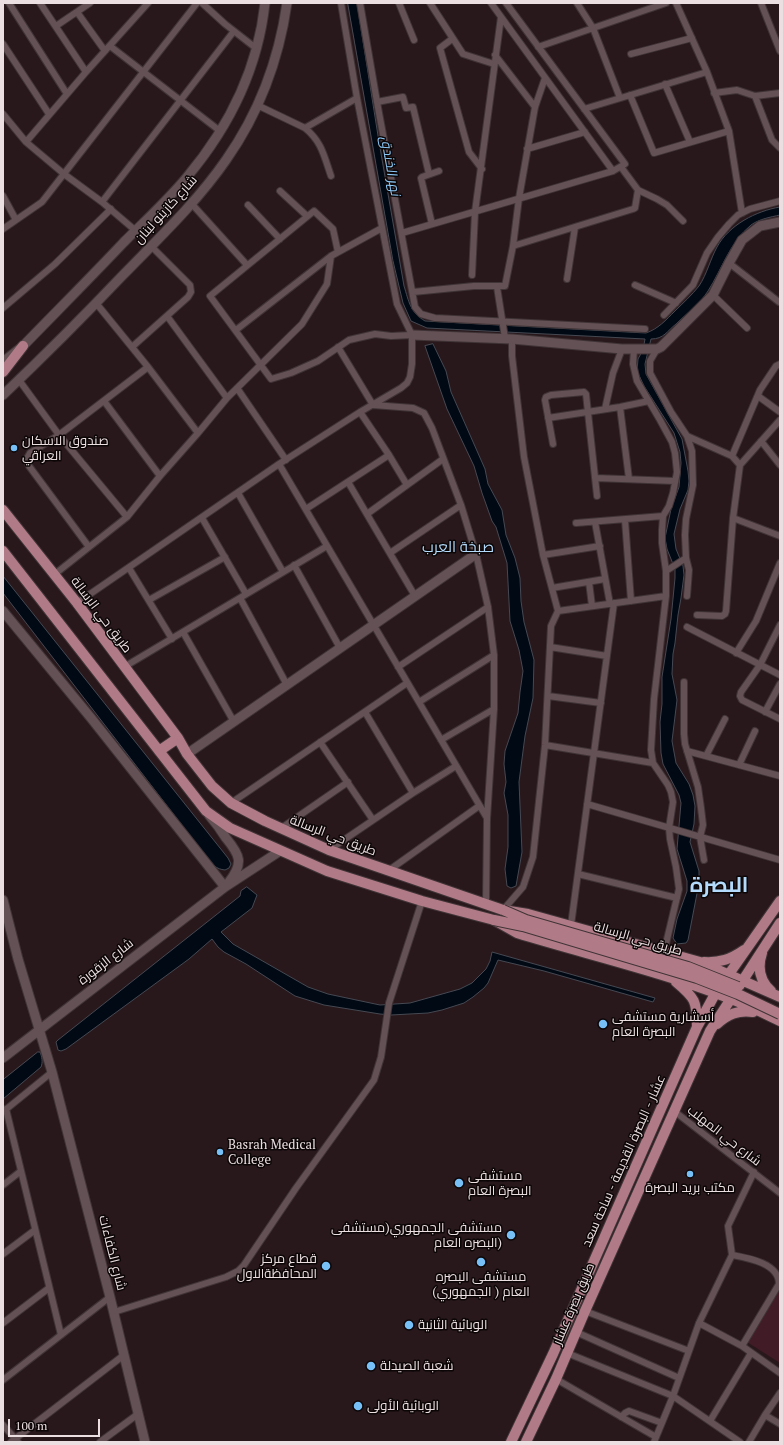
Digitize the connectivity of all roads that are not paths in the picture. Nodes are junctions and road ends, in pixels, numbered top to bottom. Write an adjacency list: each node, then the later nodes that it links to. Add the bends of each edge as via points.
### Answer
1 (9, 3): 43 (street)
2 (40, 3): 21 (street)
3 (90, 3): 19 (street)
4 (148, 3): 30 (street)
5 (197, 3): 38 (street)
6 (202, 3): 23 (street)
7 (265, 3): 31 (street, شارع كازينو لبنان)
8 (287, 3): 50 (street, شارع كازينو لبنان, via 275,58)
9 (341, 3): 46 (street)
10 (360, 3): 49 (street)
11 (399, 3): 27 (street)
12 (430, 3): 26 (street)
13 (491, 3): 20 (street)
14 (506, 3): 29 (street)
15 (577, 3): 22 (street)
16 (666, 3): 22 (street)
17 (676, 3): 25 (street)
18 (761, 3): 24 (street)
19 (77, 12): 21 (street); 30 (street)
20 (501, 17): 34 (street); 39 (street)
21 (56, 26): 36 (street)
22 (593, 28): 29 (street); 47 (street)
23 (234, 31): 31 (street); 48 (street)
24 (777, 34): 32 (street)
25 (692, 38): 33 (street); 37 (street)
26 (452, 39): 35 (street, via 463,54); 64 (street, via 440,48 469,152)
27 (414, 40)
28 (3, 44): 54 (street)
29 (538, 47): 52 (street)
30 (107, 49): 36 (street); 38 (street)
31 (257, 49): 57 (street, شارع كازينو لبنان, via 241,93)
32 (780, 51)
33 (631, 54)
34 (495, 55): 35 (street); 51 (street)
35 (494, 64): 64 (street)
36 (86, 72): 43 (street)
37 (707, 72): 40 (street); 41 (street)
38 (143, 73): 48 (street); 67 (street)
39 (545, 78): 51 (street); 58 (street)
40 (665, 84): 44 (street); 60 (street)
41 (714, 93): 45 (street, via 737,90); 56 (street)
42 (780, 93): 45 (street)
43 (66, 94): 54 (street)
44 (630, 95): 47 (street); 60 (street, via 654,153)
45 (755, 96): 61 (street, via 772,140)
46 (357, 98): 55 (street); 87 (street)
47 (620, 98): 52 (street)
48 (179, 101): 57 (street); 75 (street)
49 (377, 102): 68 (street, via 403,97 406,108 413,107); 90 (street)
50 (257, 105): 55 (street); 76 (street, شارع كازينو لبنان, via 225,161)
51 (535, 107): 62 (street)
52 (584, 108): 63 (street)
53 (3, 114): 59 (street)
54 (49, 114): 59 (street)
55 (305, 128): 69 (street, via 318,140)
56 (729, 130): 60 (street); 80 (street)
57 (220, 131): 89 (street, شارع كازينو لبنان, via 187,177)
58 (585, 132): 62 (street); 66 (street)
59 (26, 142): 67 (street)
60 (690, 142)
61 (780, 148)
62 (527, 149): 73 (street)
63 (623, 166): 66 (street); 70 (street)
64 (482, 170): 79 (street)
65 (439, 171): 68 (street)
66 (613, 172): 73 (street)
67 (64, 174): 75 (street); 82 (street, via 42,202)
68 (429, 174): 84 (street, via 421,178)
69 (331, 176)
70 (638, 190): 83 (street, via 667,205); 86 (street, via 635,208)
71 (280, 191): 81 (street)
72 (3, 196): 82 (street)
73 (519, 198): 79 (street); 93 (street)
74 (780, 201): 80 (street)
75 (102, 202): 78 (street)
76 (191, 202): 92 (street, شارع كازينو لبنان); 97 (street)
77 (248, 204): 91 (street)
78 (110, 209): 89 (street); 107 (street, via 60,259)
79 (475, 212): 84 (street); 98 (street)
80 (742, 213): 106 (street, via 718,237 704,258 693,285)
81 (307, 216): 91 (street); 94 (street, via 314,210 333,229)
82 (16, 220): 88 (street)
83 (683, 221)
84 (432, 224): 90 (street)
85 (779, 225): 96 (street, via 760,226 742,240)
86 (575, 227): 93 (street); 99 (street)
87 (382, 228): 94 (street); 114 (street, via 397,304)
88 (3, 229)
89 (136, 230): 116 (street, شارع كازينو لبنان)
90 (402, 233): 102 (street)
91 (280, 239): 97 (street)
92 (151, 246): 105 (street, شارع كازينو لبنان); 109 (street, via 191,287 190,296)
93 (513, 246): 101 (street, via 505,286)
94 (338, 252): 95 (street)
95 (331, 256): 113 (street); 124 (street, via 327,284 302,324)
96 (729, 263): 103 (street); 104 (street)
97 (247, 265): 113 (street, via 210,296)
98 (472, 275)
99 (567, 279)
100 (635, 285): 106 (street)
101 (497, 287): 102 (street, via 474,286); 110 (street)
102 (413, 292): 110 (street, via 415,307 421,314 435,318)
103 (713, 295): 111 (street); 121 (street, via 661,347)
104 (779, 302)
105 (96, 303): 117 (street); 127 (street, شارع كازينو لبنان)
106 (676, 303): 108 (street)
107 (3, 308)
108 (664, 315)
109 (167, 316): 117 (street); 131 (street)
110 (503, 321): 112 (street); 115 (street)
111 (747, 328)
112 (645, 329)
113 (236, 330): 124 (street)
114 (412, 335): 115 (street); 118 (street, via 375,334 349,340); 134 (street, via 412,364 408,383)
115 (508, 338): 119 (street); 181 (street, via 524,457)
116 (23, 346): 122 (street, شارع كازينو لبنان); 126 (main road)
117 (132, 347): 125 (street)
118 (338, 347): 124 (street, via 318,361 271,379); 134 (street)
119 (622, 349): 120 (street); 136 (street, via 613,373)
120 (637, 349): 121 (street); 133 (street, via 633,364 635,373)
121 (655, 349): 144 (street, via 650,361 650,372 671,412)
122 (3, 362)
123 (780, 364): 130 (street, via 776,366)
124 (262, 365): 128 (street)
125 (148, 367): 132 (street); 142 (street)
126 (3, 372)
127 (19, 380): 129 (street, شارع كازينو لبنان); 143 (street)
128 (237, 388): 131 (street); 150 (street)
129 (3, 395)
130 (758, 396): 137 (street); 148 (street)
131 (227, 398): 142 (street)
132 (104, 401): 143 (street); 154 (street)
133 (649, 401): 135 (street); 157 (street, via 666,430 675,453)
134 (373, 405): 138 (street); 149 (street, via 413,408 424,413)
135 (620, 407): 136 (street); 156 (street)
136 (605, 409): 139 (street)
137 (779, 410)
138 (360, 412): 147 (street); 150 (street)
139 (588, 412): 140 (street); 140 (street, via 584,392 551,395 545,400); 155 (street)
140 (548, 418): 146 (street)
141 (780, 420): 145 (street)
142 (198, 434): 154 (street)
143 (60, 435): 167 (street); 177 (street, via 30,453 28,464)
144 (688, 436): 148 (street); 183 (street, via 692,451 693,485 686,519)
145 (761, 441): 152 (street); 153 (street)
146 (553, 444)
147 (389, 455): 158 (street); 159 (street)
148 (732, 456): 152 (street)
149 (444, 459): 159 (street); 162 (street)
150 (286, 460): 151 (street)
151 (280, 464): 160 (street); 163 (street)
152 (740, 465): 169 (street)
153 (780, 465)
154 (160, 476): 167 (street)
155 (595, 478): 156 (street); 161 (street)
156 (629, 479): 157 (street)
157 (675, 481): 166 (street, via 669,506)
158 (348, 482): 163 (street); 165 (street)
159 (407, 485): 165 (street)
160 (238, 493): 168 (street); 188 (street)
161 (597, 496)
162 (461, 505): 179 (street); 180 (street)
163 (306, 509): 175 (street)
164 (3, 510): 170 (main road, طريق حي الرسالة)
165 (367, 514): 179 (street)
166 (663, 516): 171 (street); 187 (street, via 662,543)
167 (127, 517): 177 (street)
168 (202, 518): 182 (street); 186 (street)
169 (733, 518): 174 (street); 206 (street, via 725,614)
170 (7, 519): 189 (main road, طريق حي الرسالة)
171 (625, 520): 172 (street); 199 (street)
172 (596, 522): 173 (street); 176 (street)
173 (576, 523)
174 (780, 536)
175 (327, 546): 185 (street); 207 (street)
176 (600, 546): 181 (street); 190 (street)
177 (89, 547): 189 (street)
178 (3, 551): 239 (main road, طريق حي الرسالة)
179 (390, 553): 194 (street)
180 (476, 554): 194 (street); 203 (street)
181 (543, 555): 192 (street)
182 (225, 557): 193 (street); 198 (street)
183 (684, 560): 187 (street); 196 (street, via 689,570)
184 (780, 563): 214 (street, via 756,621)
185 (294, 565): 188 (street); 213 (street)
186 (130, 568): 198 (street); 200 (street)
187 (669, 570): 195 (street)
188 (283, 572): 193 (street)
189 (55, 574): 200 (main road, طريق حي الرسالة)
190 (605, 579): 191 (street); 201 (street)
191 (589, 582): 192 (street); 202 (street)
192 (552, 588): 204 (street)
193 (246, 594): 197 (street)
194 (415, 596): 207 (street)
195 (666, 596): 199 (street); 244 (street, via 654,699 651,750)
196 (687, 596)
197 (240, 598): 210 (street); 224 (street)
198 (149, 600): 211 (street)
199 (631, 601): 201 (street)
200 (77, 603): 218 (main road, طريق حي الرسالة)
201 (612, 604): 202 (street); 216 (street)
202 (592, 606): 204 (street)
203 (488, 607): 215 (street); 219 (street)
204 (558, 610): 212 (street, via 550,626)
205 (3, 611): 265 (street)
206 (697, 615)
207 (373, 625): 213 (street); 219 (street)
208 (780, 625): 217 (street)
209 (687, 627): 214 (street)
210 (183, 632): 211 (street); 233 (street)
211 (172, 639): 218 (street)
212 (550, 647): 216 (street); 225 (street)
213 (340, 648): 224 (street)
214 (736, 653): 217 (street)
215 (494, 654): 226 (street); 228 (street)
216 (607, 656): 227 (street)
217 (760, 665): 220 (street); 230 (street, via 740,696 742,700)
218 (124, 667): 235 (main road, طريق حي الرسالة)
219 (398, 667): 222 (street)
220 (780, 675)
221 (684, 682): 240 (street, via 684,734)
222 (408, 683): 226 (street); 229 (street)
223 (780, 684): 230 (street)
224 (287, 685): 233 (street)
225 (548, 696): 227 (street); 238 (street)
226 (419, 702): 236 (street)
227 (601, 703): 241 (street)
228 (494, 709): 236 (street); 254 (street)
229 (365, 712): 237 (street); 249 (street)
230 (765, 712): 232 (street)
231 (725, 719): 243 (street)
232 (780, 719)
233 (234, 722): 242 (street)
234 (755, 731): 245 (street)
235 (178, 738): 239 (main road); 242 (main road, طريق حي الرسالة)
236 (441, 740): 246 (street)
237 (320, 742): 248 (street); 250 (street)
238 (545, 745): 241 (street); 271 (street, via 533,857 523,887)
239 (159, 751): 253 (main road, طريق حي الرسالة)
240 (687, 751): 243 (street); 258 (street, via 700,801 702,825)
241 (594, 753): 244 (street); 251 (street)
242 (188, 754): 250 (main road, طريق حي الرسالة, via 212,786)
243 (706, 756): 245 (street)
244 (653, 764): 257 (street, via 671,792)
245 (739, 765): 247 (street)
246 (456, 766): 249 (street); 252 (street)
247 (780, 776)
248 (348, 782): 255 (street); 256 (street)
249 (413, 793): 255 (street)
250 (231, 803): 256 (main road, طريق حي الرسالة)
251 (587, 804): 257 (street); 264 (street)
252 (479, 806): 254 (street); 263 (street)
253 (206, 811): 260 (main road, طريق حي الرسالة, via 230,828); 265 (street, شارع الزقورة, via 238,856 237,870)
254 (487, 819): 270 (street)
255 (373, 820): 259 (street)
256 (280, 829): 259 (main road, طريق حي الرسالة)
257 (672, 829): 258 (street); 266 (street, via 670,839 679,888)
258 (698, 836): 261 (street); 262 (street)
259 (329, 850): 263 (main road, طريق حي الرسالة)
260 (280, 851): 265 (street, شارع الزقورة); 268 (main road, طريق حي الرسالة, via 327,871)
261 (704, 860)
262 (780, 860)
263 (388, 871): 270 (main road, طريق حي الرسالة)
264 (578, 874): 266 (street); 274 (street)
265 (225, 887): 290 (street, شارع الزقورة)
266 (677, 898): 277 (street)
267 (3, 900): 290 (street, شارع الكفاءات)
268 (422, 901): 272 (main road, طريق حي الرسالة); 306 (street, via 389,1003 381,1057 374,1080 242,1268 226,1277)
269 (780, 901): 276 (main road, عشار - البصرة القديمة - ساحة سعد)
270 (486, 903): 271 (main road, طريق حي الرسالة)
271 (503, 910): 274 (main road); 285 (main road, طريق حي الرسالة, bridge, via 526,920 688,967)
272 (494, 920): 280 (main road, طريق حي الرسالة, via 517,933); 287 (main road, طريق حي الرسالة, bridge, via 523,926 697,978)
273 (780, 923): 275 (main road, طريق بصرة عشار)
274 (571, 925): 277 (main road)
275 (764, 947): 281 (main road, طريق بصرة عشار); 283 (main road, via 759,961 760,974 765,985)
276 (748, 948): 278 (main road, via 726,960); 279 (main road, عشار - البصرة القديمة - ساحة سعد)
277 (664, 952): 278 (main road)
278 (700, 962): 279 (main road)
279 (729, 974): 281 (main road); 282 (main road, عشار - البصرة القديمة - ساحة سعد)
280 (672, 978): 282 (main road, طريق حي الرسالة); 289 (main road, via 696,1002)
281 (743, 980): 283 (main road); 284 (main road, طريق بصرة عشار)
282 (715, 994): 284 (main road, طريق حي الرسالة); 289 (main road, عشار - البصرة القديمة - ساحة سعد)
283 (779, 994)
284 (730, 999): 286 (main road, طريق حي الرسالة); 291 (main road, طريق بصرة عشار)
285 (780, 1006)
286 (765, 1014): 288 (main road, طريق حي الرسالة); 291 (main road, via 736,1012)
287 (780, 1014)
288 (780, 1021)
289 (697, 1027): 333 (main road, عشار - البصرة القديمة - ساحة سعد, via 553,1354)
290 (39, 1030): 292 (street, شارع الزقورة); 293 (street, شارع الكفاءات)
291 (710, 1031): 295 (main road, طريق بصرة عشار)
292 (3, 1058)
293 (52, 1072): 294 (street); 304 (street, شارع الكفاءات)
294 (5, 1110): 296 (street)
295 (674, 1111): 297 (street, شارع حي المهلب); 305 (main road, طريق بصرة عشار)
296 (21, 1171): 298 (street); 300 (street)
297 (754, 1172): 299 (street, شارع حي المهلب); 302 (street, via 728,1226)
298 (3, 1185)
299 (780, 1193)
300 (35, 1230): 301 (street); 303 (street)
301 (3, 1254)
302 (732, 1255): 308 (street); 311 (street, via 751,1258 773,1270 779,1279 779,1284)
303 (49, 1288): 307 (street); 310 (street)
304 (110, 1297): 306 (street, شارع الكفاءات); 310 (street)
305 (585, 1311): 309 (main road, طريق بصرة عشار); 312 (street)
306 (114, 1312): 315 (street, شارع الكفاءات)
307 (3, 1323)
308 (699, 1323): 311 (street); 312 (street)
309 (576, 1332): 313 (main road, طريق بصرة عشار); 317 (street)
310 (61, 1335): 319 (street)
311 (742, 1346): 314 (street)
312 (689, 1351): 317 (street)
313 (567, 1353): 318 (main road, طريق بصرة عشار); 321 (street)
314 (751, 1353): 316 (street); 325 (street)
315 (124, 1355): 322 (street, شارع الكفاءات); 330 (street)
316 (780, 1373)
317 (679, 1378): 321 (street)
318 (556, 1379): 324 (street); 334 (main road, طريق بصرة عشار)
319 (3, 1380)
320 (780, 1393): 323 (street)
321 (673, 1396): 325 (street); 326 (street)
322 (138, 1414): 331 (street); 332 (street, شارع الكفاءات)
323 (765, 1415): 327 (street); 336 (street)
324 (622, 1417): 326 (street, via 629,1411); 329 (street)
325 (710, 1421): 335 (street)
326 (662, 1423): 329 (street)
327 (780, 1424)
328 (3, 1425): 330 (street)
329 (655, 1440)
330 (15, 1441)
331 (100, 1442)
332 (145, 1442)
333 (511, 1442)
334 (526, 1442)
335 (740, 1442)
336 (749, 1442)

